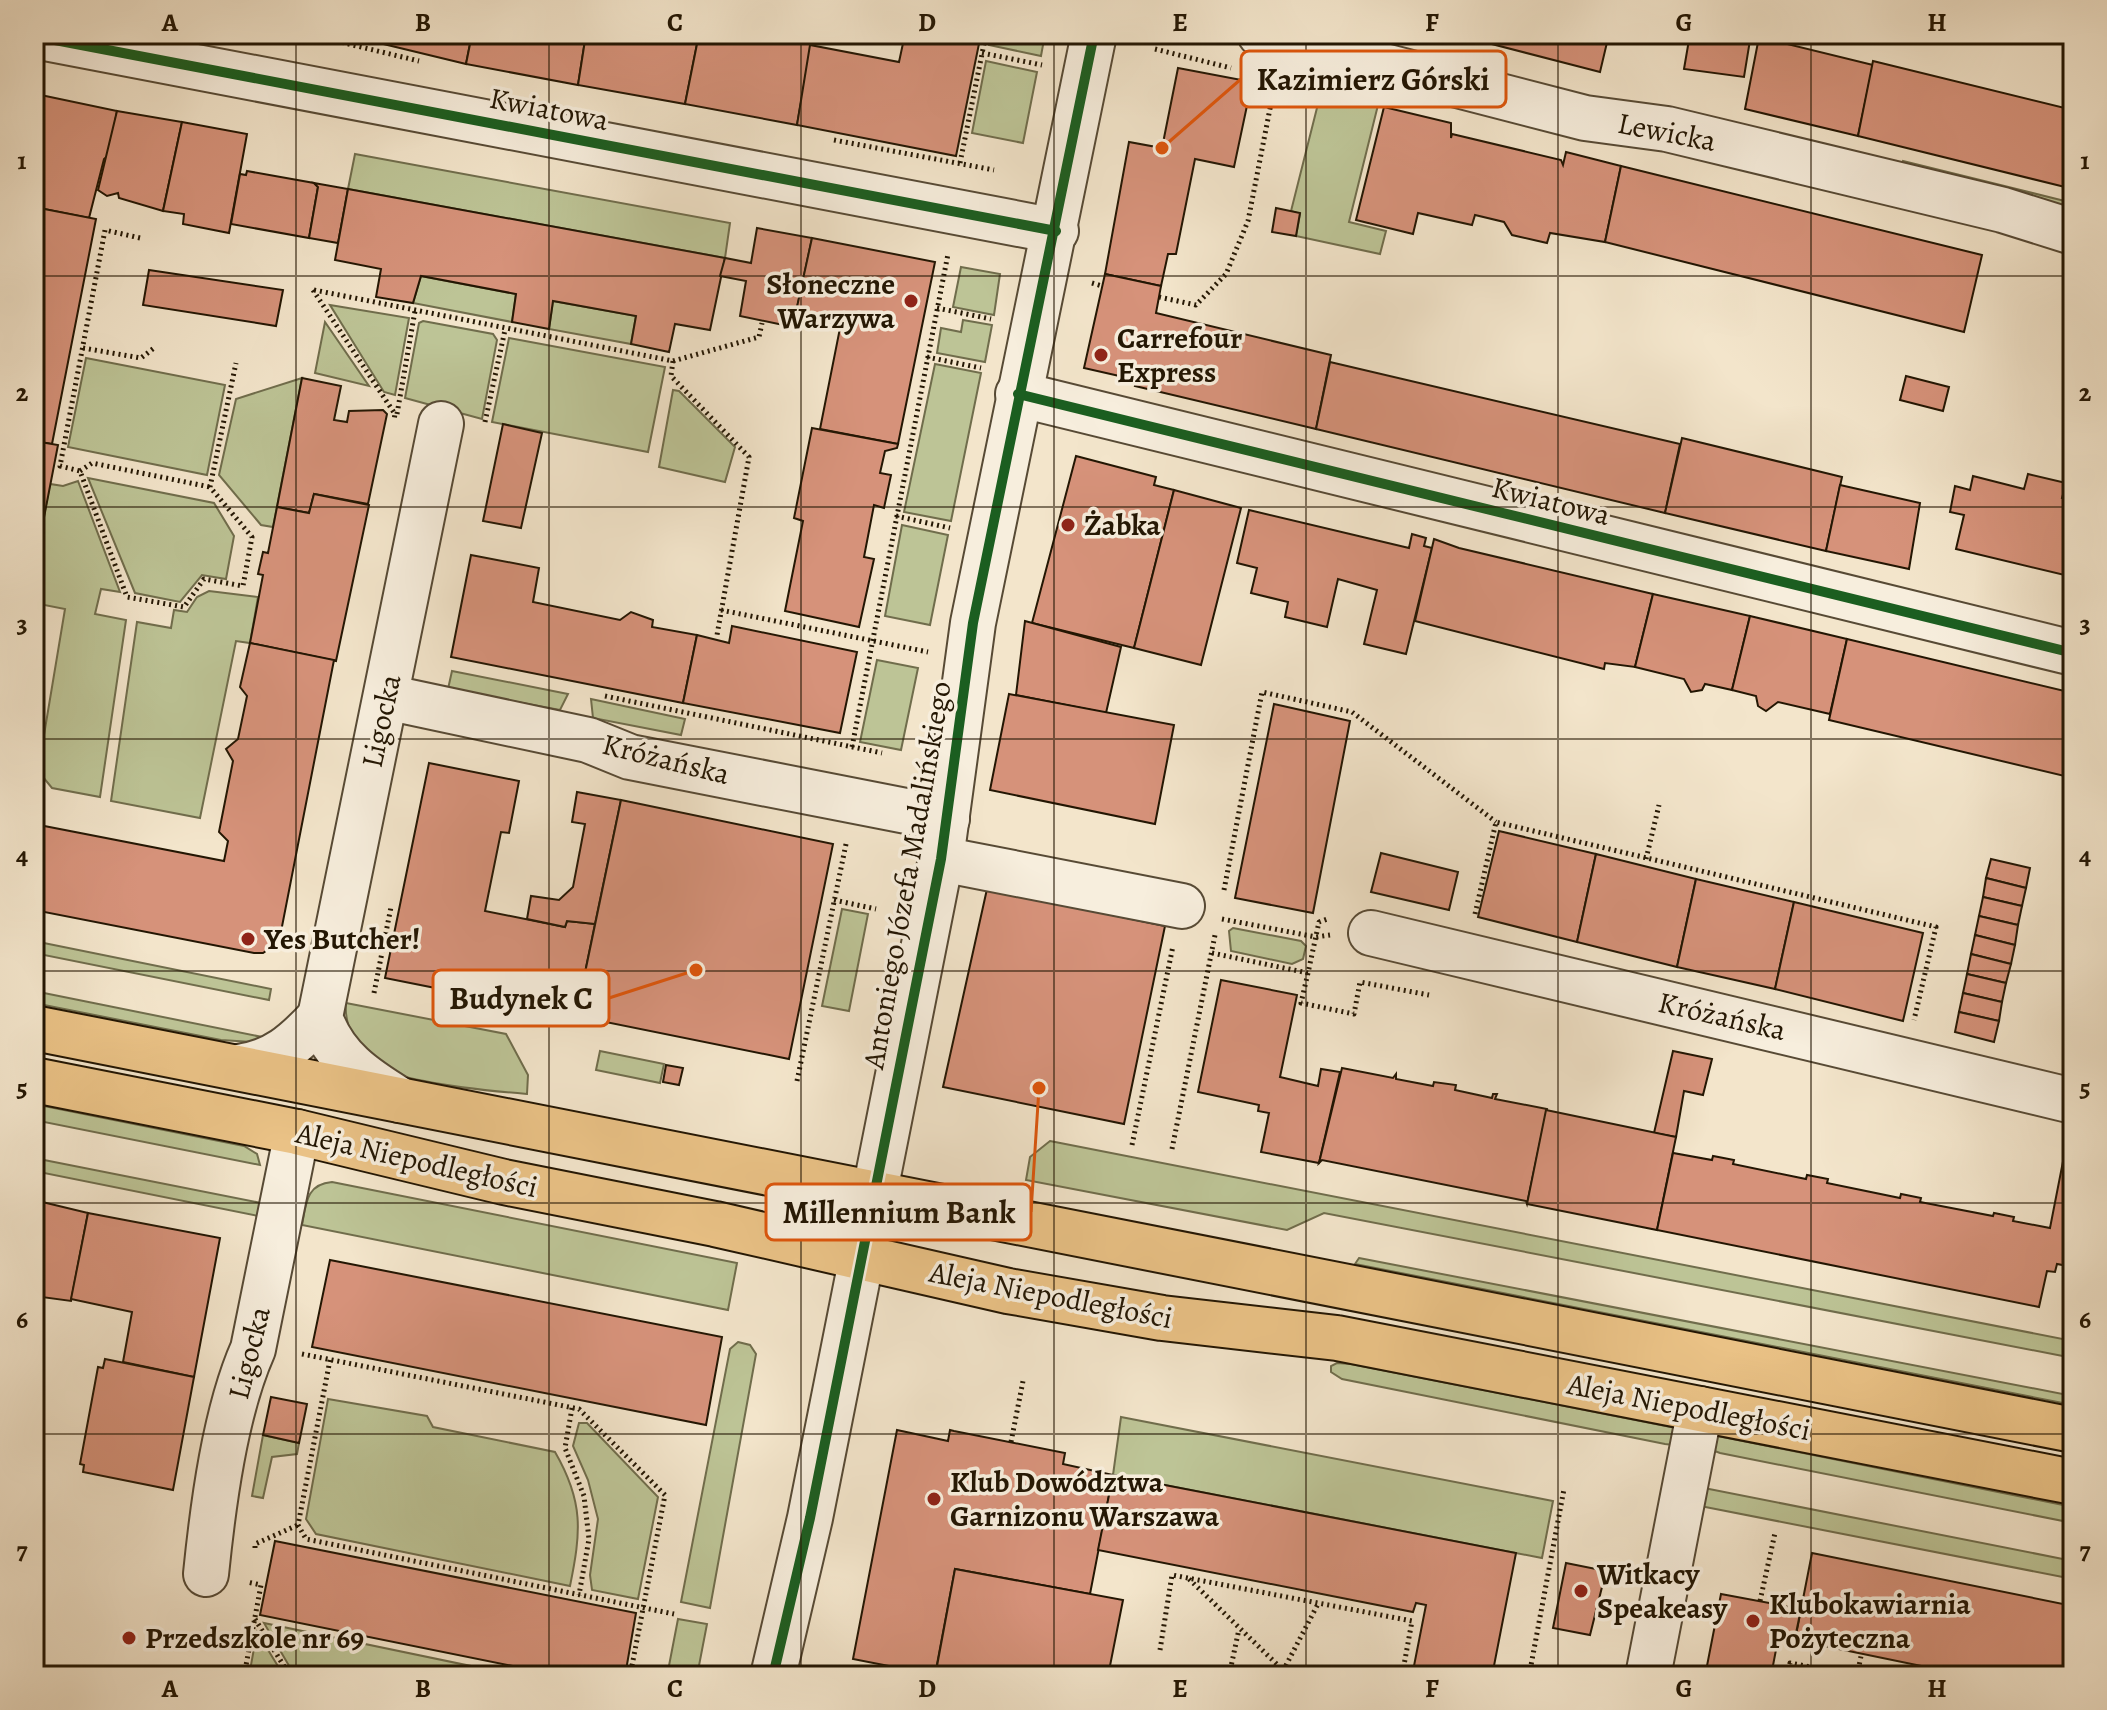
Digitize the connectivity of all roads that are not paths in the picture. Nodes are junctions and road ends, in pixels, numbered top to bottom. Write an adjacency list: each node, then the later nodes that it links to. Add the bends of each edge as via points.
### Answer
1 (1094, 34): 4 (street, Antoniego Józefa Madalińskiego)
2 (1260, 34): 5 (street, Lewicka, via 1585,118 1667,129 1975,203)
3 (34, 36): 4 (street, Kwiatowa)
4 (1056, 231): 6 (street, Antoniego Józefa Madalińskiego)
5 (2073, 232)
6 (1003, 382): 8 (street, Kwiatowa); 10 (street, Antoniego Józefa Madalińskiego)
7 (441, 424): 9 (street, Ligocka)
8 (2073, 653)
9 (386, 697): 10 (street, Króżańska, via 588,740 630,757); 13 (street, Ligocka)
10 (944, 839): 11 (street, Króżańska); 20 (street, Antoniego Józefa Madalińskiego)
11 (1200, 912)
12 (1371, 933): 18 (street, Króżańska)
13 (320, 1017): 15 (street, via 279,1055); 17 (street, via 327,1037 352,1068)
14 (34, 1028): 15 (main road, Aleja Niepodległości)
15 (238, 1067): 17 (main road, Aleja Niepodległości)
16 (34, 1080): 19 (main road, Aleja Niepodległości)
17 (400, 1100): 20 (main road, Aleja Niepodległości)
18 (2073, 1101)
19 (297, 1132): 21 (main road, Aleja Niepodległości, via 504,1182); 25 (street, Ligocka, via 218,1490)
20 (874, 1195): 21 (street, Antoniego Józefa Madalińskiego); 23 (main road, Aleja Niepodległości)
21 (862, 1257): 22 (main road, Aleja Niepodległości, via 1023,1293 1162,1318 1337,1338); 26 (street, Antoniego Józefa Madalińskiego)
22 (1700, 1409): 24 (main road, Aleja Niepodległości); 27 (street)
23 (2073, 1430)
24 (2073, 1482)
25 (230, 1579)
26 (773, 1676)
27 (1648, 1676)

